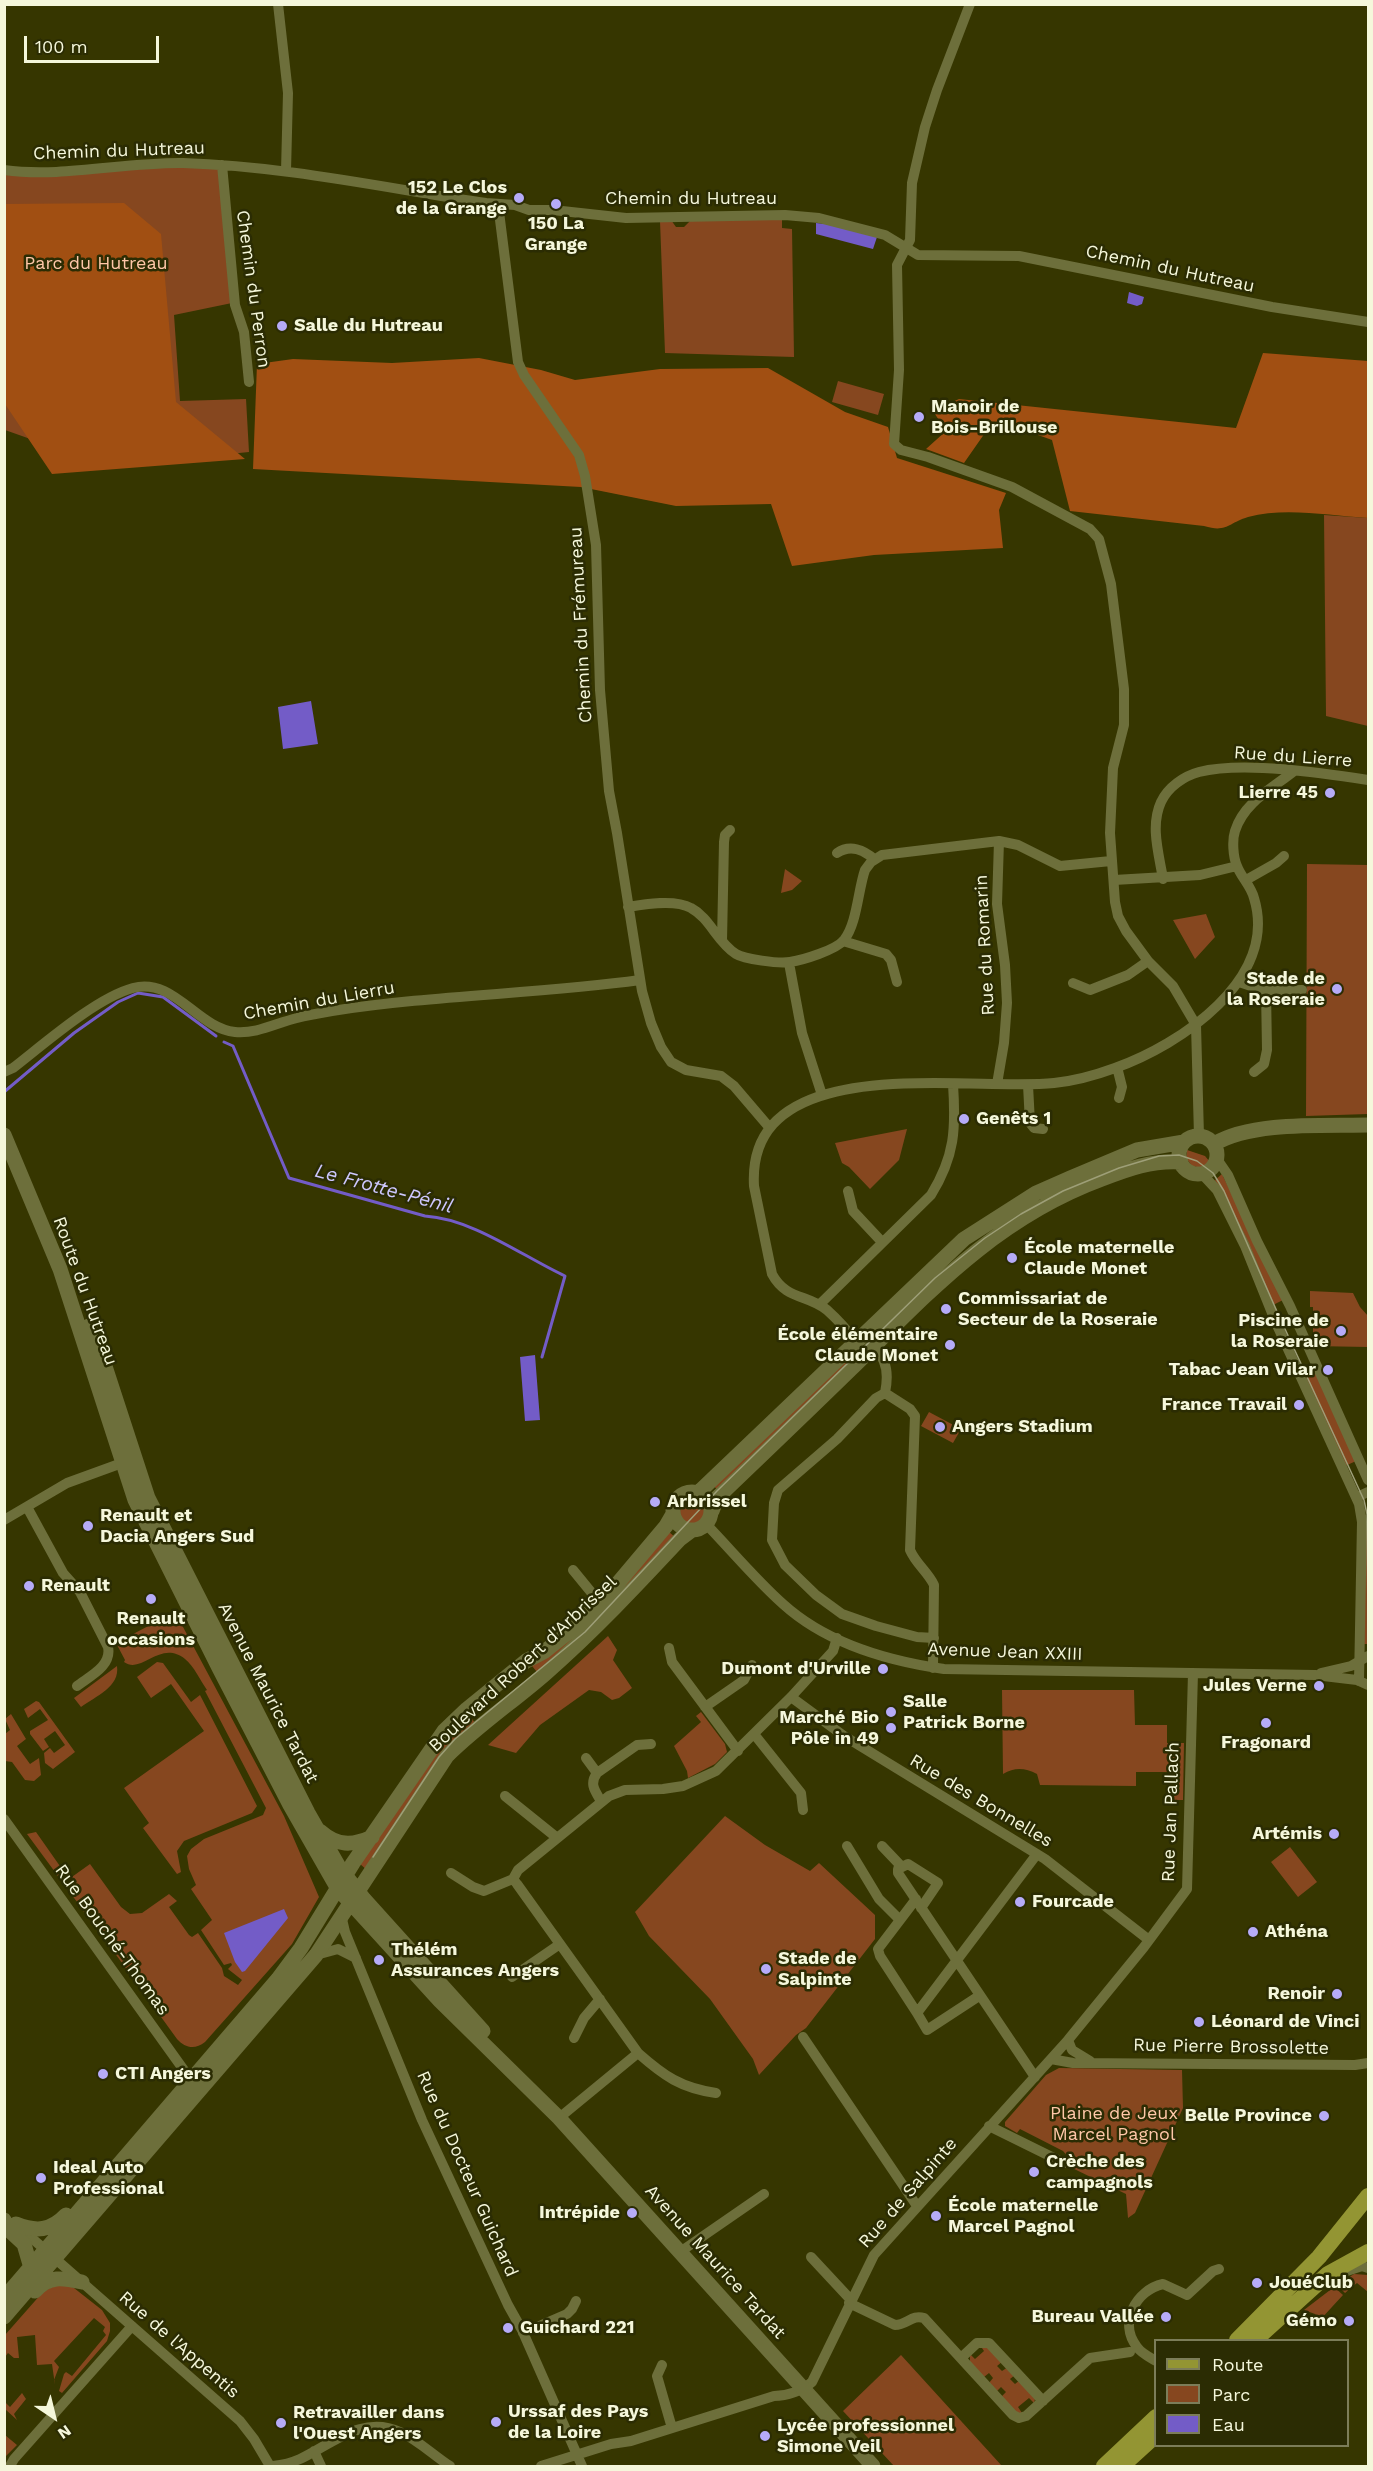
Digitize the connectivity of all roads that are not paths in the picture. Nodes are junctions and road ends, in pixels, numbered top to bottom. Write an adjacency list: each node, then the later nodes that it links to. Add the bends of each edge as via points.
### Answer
1 (278, 4): 5 (street, via 288,93)
2 (970, 4): 7 (street, via 925,127 912,183 910,240)
3 (222, 165): 4 (street, Chemin du Hutreau, via 150,163 65,171); 5 (street, Chemin du Hutreau); 9 (street, Chemin du Perron, via 235,305 244,332)
4 (4, 170)
5 (286, 171): 6 (street, Chemin du Hutreau)
6 (498, 204): 7 (street, Chemin du Hutreau, via 629,218 819,218 885,235); 22 (street, Chemin du Frémureau, via 518,362 579,455 585,476 596,545 600,690 609,791)
7 (905, 248): 8 (street, Chemin du Hutreau, via 924,255 1019,256 1272,307); 17 (street, via 898,262 897,277 896,448 1012,487 1096,533 1106,560 1125,716 1113,768)
8 (1368, 322)
9 (249, 382)
10 (1294, 771): 11 (street, Rue du Lierre); 18 (street, via 1263,792 1239,821 1234,832); 19 (street, Rue du Lierre, via 1218,768 1198,772 1174,785 1160,803 1155,835)
11 (1368, 780)
12 (730, 830): 23 (street, via 724,842)
13 (999, 841): 16 (street, via 887,854); 17 (street, via 1018,845 1060,866); 38 (street, Rue du Romarin, via 997,904 1007,1003)
14 (837, 852): 16 (street, via 851,848 867,852)
15 (1284, 856): 21 (street)
16 (874, 859): 24 (street, via 863,875 849,932)
17 (1111, 861): 20 (street)
18 (1237, 866): 19 (street); 21 (street)
19 (1163, 879): 20 (street)
20 (1114, 880): 25 (street, via 1118,916)
21 (1246, 880): 29 (street, via 1254,898 1257,933)
22 (628, 908): 23 (street, via 685,905 698,912); 27 (street, Chemin du Frémureau)
23 (722, 941): 26 (street, via 746,958)
24 (843, 941): 26 (street, via 834,948); 28 (street, via 886,954)
25 (1148, 961): 30 (street, via 1128,975 1090,990); 33 (street, via 1173,986)
26 (789, 963): 40 (street, via 802,1033)
27 (640, 980): 35 (street, Chemin du Lierru, via 333,1011 258,1030 234,1032 161,990 134,988 78,1019); 43 (street, Chemin du Frémureau, via 651,1023 667,1058 686,1070 721,1076)
28 (897, 982)
29 (1239, 982): 32 (street); 33 (street)
30 (1074, 983)
31 (1302, 990): 32 (street)
32 (1266, 991): 36 (street, via 1267,1050 1264,1064)
33 (1196, 1025): 34 (street, via 1168,1044); 47 (street)
34 (1117, 1067): 39 (street, via 1055,1083); 41 (street, via 1122,1087)
35 (4, 1072)
36 (1254, 1072)
37 (952, 1084): 38 (street); 40 (street, via 875,1086); 53 (street, via 952,1150 944,1174 931,1195)
38 (997, 1084): 39 (street)
39 (1028, 1085): 44 (street, via 1030,1123)
40 (822, 1095): 43 (street, via 795,1105)
41 (1119, 1098)
42 (1368, 1125): 49 (street, via 1264,1129 1224,1138)
43 (769, 1127): 55 (street, via 756,1153 753,1171 772,1274 785,1292)
44 (1043, 1129)
45 (4, 1135): 54 (street, Route du Hutreau)
46 (1368, 1135): 49 (street, via 1244,1141)
47 (1199, 1136): 48 (street); 49 (street, via 1210,1140)
48 (1184, 1142): 50 (street); 57 (street, Boulevard Robert d'Arbrissel, via 1137,1150 1036,1193 1004,1212 964,1239)
49 (1216, 1152): 51 (street, via 1213,1167); 61 (street)
50 (1180, 1162): 51 (street, via 1191,1173); 56 (street, Boulevard Robert d'Arbrissel, via 1149,1162 1132,1167 1035,1209 955,1267)
51 (1202, 1174): 64 (street, via 1216,1190 1245,1246 1276,1323)
52 (848, 1191): 53 (street, via 853,1211)
53 (882, 1242): 55 (street)
54 (60, 1269): 60 (street, Route du Hutreau); 92 (street, Avenue Maurice Tardat, via 73,1289 102,1357 148,1498)
55 (819, 1305): 57 (street)
56 (875, 1343): 57 (street, Boulevard Robert d'Arbrissel); 58 (street)
57 (860, 1349): 58 (street); 62 (street, Boulevard Robert d'Arbrissel); 68 (street, Boulevard Robert d'Arbrissel, via 721,1495)
58 (885, 1367): 59 (street)
59 (885, 1393): 72 (street, via 915,1416 910,1550 934,1585); 72 (street, via 778,1490 772,1540 785,1565 842,1614 918,1637)
60 (122, 1463): 65 (street, via 67,1483); 102 (street, Avenue Maurice Tardat, via 139,1507 219,1668)
61 (1368, 1480)
62 (699, 1492): 66 (street, via 688,1491 679,1497); 68 (street, via 708,1499)
63 (1368, 1492): 64 (street)
64 (1357, 1497): 74 (street, via 1362,1516)
65 (27, 1507): 67 (street); 80 (street, via 63,1572 80,1592 108,1647 105,1664)
66 (673, 1514): 68 (street, via 680,1526); 70 (street, Boulevard Robert d'Arbrissel)
67 (4, 1520)
68 (703, 1522): 71 (street, Avenue Jean XXIII, via 784,1605); 103 (street, Boulevard Robert d'Arbrissel, via 680,1539 600,1624 547,1673 447,1756)
69 (573, 1570): 70 (street)
70 (600, 1603): 93 (street, Boulevard Robert d'Arbrissel, via 444,1731)
71 (837, 1638): 76 (street, Avenue Jean XXIII, via 882,1656); 81 (street, via 833,1651)
72 (934, 1638): 76 (street)
73 (669, 1648): 82 (street, via 672,1662)
74 (1364, 1657): 78 (street, Avenue Jean XXIII, via 1350,1666); 79 (street)
75 (752, 1665): 82 (street, via 744,1680)
76 (933, 1668): 77 (street, Avenue Jean XXIII)
77 (1193, 1673): 78 (street, Avenue Jean XXIII); 107 (street, Rue Jan Pallach, via 1187,1889)
78 (1315, 1675): 79 (street, Avenue Jean XXIII)
79 (1364, 1683)
80 (77, 1686)
81 (791, 1697): 83 (street); 97 (street, Rue des Bonnelles, via 854,1743)
82 (705, 1707): 85 (street)
83 (754, 1734): 85 (street); 90 (street, via 801,1793)
84 (651, 1744): 87 (street, via 637,1745)
85 (738, 1751): 89 (street, via 716,1771 693,1783 625,1790)
86 (586, 1758): 87 (street)
87 (597, 1773): 89 (street, via 592,1785)
88 (506, 1796): 94 (street)
89 (601, 1802): 94 (street)
90 (803, 1810)
91 (4, 1819): 124 (street, Rue Bouché-Thomas)
92 (317, 1829): 93 (street, via 343,1844); 100 (street, Avenue Maurice Tardat)
93 (372, 1837): 100 (street, Boulevard Robert d'Arbrissel)
94 (556, 1838): 101 (street, via 518,1870)
95 (847, 1846): 106 (street, via 879,1899)
96 (882, 1846): 98 (street)
97 (1037, 1854): 107 (street, Rue des Bonnelles); 111 (street)
98 (901, 1866): 104 (street, via 898,1873); 104 (street, via 908,1864 938,1884)
99 (451, 1873): 101 (street, via 484,1892)
100 (346, 1875): 102 (street, Boulevard Robert d'Arbrissel); 103 (street, Avenue Maurice Tardat)
101 (513, 1879): 108 (street)
102 (338, 1889): 103 (street, Avenue Maurice Tardat); 105 (street, Rue du Docteur Guichard); 124 (street, Boulevard Robert d'Arbrissel, via 278,1979)
103 (354, 1898): 105 (street, Boulevard Robert d'Arbrissel); 128 (street, Avenue Maurice Tardat, via 440,2001)
104 (918, 1904): 106 (street); 111 (street)
105 (341, 1917): 109 (street, Boulevard Robert d'Arbrissel); 110 (street, Rue du Docteur Guichard)
106 (900, 1920): 115 (street, via 878,1954)
107 (1149, 1940): 118 (street, Rue de Salpinte)
108 (560, 1944): 112 (street); 114 (street)
109 (315, 1955): 110 (street, via 338,1949); 125 (street, Boulevard Robert d'Arbrissel)
110 (356, 1958): 151 (street, Rue du Docteur Guichard, via 422,2120)
111 (956, 1961): 113 (street); 115 (street)
112 (512, 1977)
113 (980, 1996): 115 (street, via 927,2030); 123 (street)
114 (600, 1999): 117 (street); 119 (street)
115 (917, 2013)
116 (803, 2037): 134 (street)
117 (574, 2038)
118 (1068, 2040): 120 (street, Rue de Salpinte); 121 (street, via 1072,2050)
119 (638, 2053): 126 (street, via 665,2076 700,2091); 128 (street)
120 (1051, 2060): 121 (street, Rue Pierre Brossolette); 123 (street, Rue de Salpinte)
121 (1093, 2062): 122 (street, Rue Pierre Brossolette)
122 (1368, 2063)
123 (1035, 2077): 129 (street, Rue de Salpinte)
124 (191, 2080): 125 (street); 127 (street, via 190,2092); 131 (street, Boulevard Robert d'Arbrissel)
125 (209, 2080): 127 (street, Boulevard Robert d'Arbrissel)
126 (716, 2093)
127 (179, 2114): 138 (street, Boulevard Robert d'Arbrissel)
128 (559, 2118): 136 (street, Avenue Maurice Tardat)
129 (989, 2126): 130 (street); 134 (street, Rue de Salpinte)
130 (1064, 2163)
131 (100, 2186): 135 (street, via 87,2192 51,2228 27,2228); 138 (street)
132 (765, 2194): 136 (street)
133 (1368, 2196): 152 (main road, via 1305,2273)
134 (917, 2206): 146 (street, Rue de Salpinte, via 874,2255)
135 (8, 2220): 138 (street, Rue de l'Appentis); 140 (street, via 10,2231 24,2244)
136 (680, 2252): 158 (street, Avenue Maurice Tardat)
137 (1368, 2252): 147 (main road, via 1328,2274)
138 (50, 2254): 140 (street); 143 (street, Rue de l'Appentis); 148 (street)
139 (811, 2257): 146 (street)
140 (31, 2268): 144 (street)
141 (1368, 2268): 147 (street, via 1346,2271)
142 (1219, 2269): 156 (street, via 1187,2295 1167,2284 1159,2285 1134,2305 1129,2318 1131,2338)
143 (82, 2282): 149 (street, via 49,2279 10,2322); 150 (street, Rue de l'Appentis)
144 (4, 2298)
145 (576, 2301): 151 (street, via 567,2314)
146 (850, 2302): 155 (street, via 895,2325 915,2317 924,2318); 158 (street, Rue de Salpinte, via 812,2382)
147 (1283, 2315): 153 (main road)
148 (4, 2317)
149 (4, 2322)
150 (132, 2326): 165 (street); 166 (street, Rue de l'Appentis, via 240,2421)
151 (524, 2333): 164 (street, Rue du Docteur Guichard)
152 (1238, 2339)
153 (1256, 2339)
154 (1130, 2352): 159 (street, via 1090,2358)
155 (961, 2358): 159 (street, via 977,2343 989,2343); 159 (street, via 1016,2417 1026,2416)
156 (1154, 2360)
157 (662, 2365): 161 (street, via 657,2376)
158 (803, 2388): 161 (street); 171 (street, Avenue Maurice Tardat)
159 (1043, 2401)
160 (1154, 2418): 172 (main road)
161 (672, 2428): 164 (street)
162 (1154, 2436): 173 (main road)
163 (314, 2451): 166 (street, via 293,2462); 167 (street); 168 (street, via 351,2431 386,2428 411,2438)
164 (577, 2455): 169 (street); 170 (street, Rue du Docteur Guichard)
165 (10, 2466)
166 (272, 2466)
167 (321, 2466)
168 (450, 2466)
169 (542, 2466)
170 (582, 2466)
171 (873, 2466)
172 (1104, 2466)
173 (1122, 2466)

